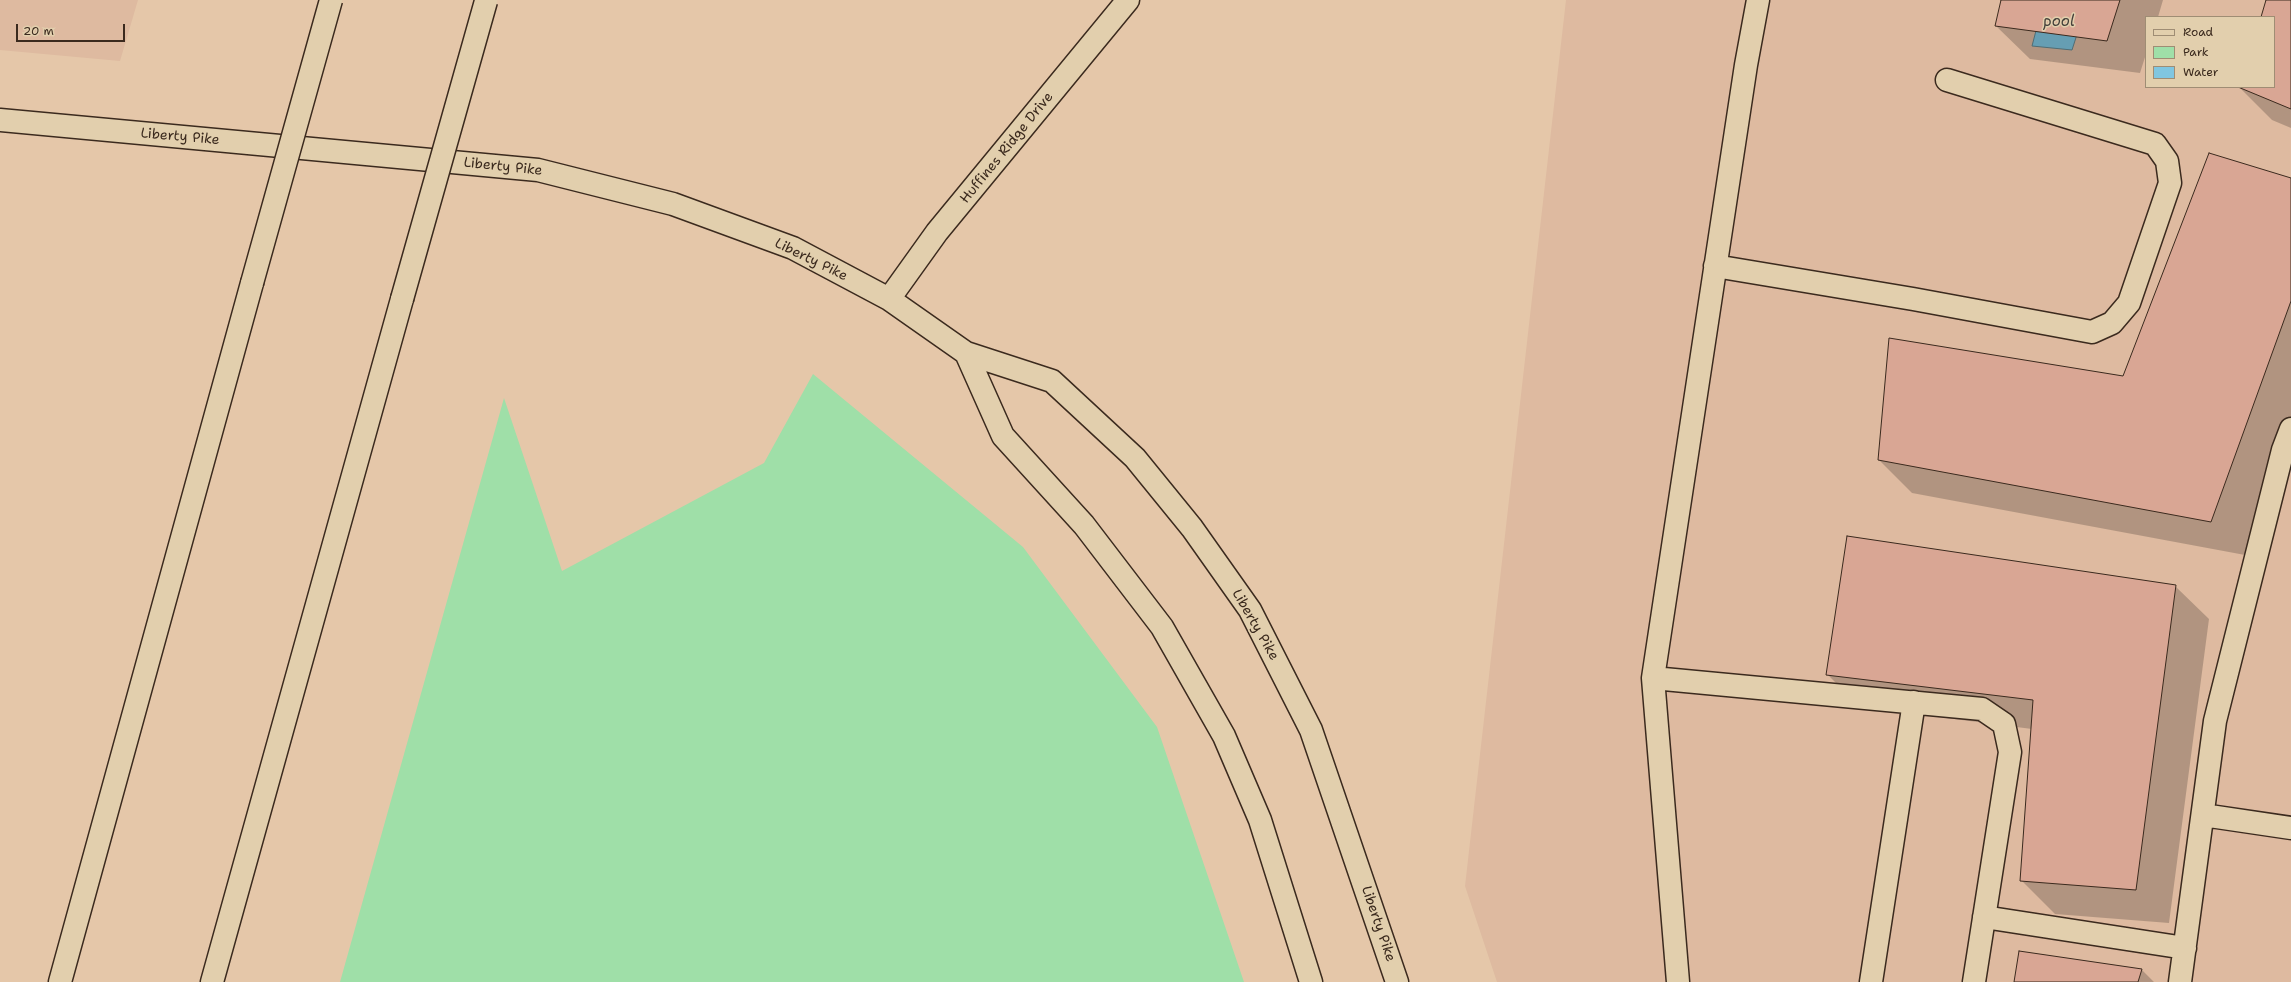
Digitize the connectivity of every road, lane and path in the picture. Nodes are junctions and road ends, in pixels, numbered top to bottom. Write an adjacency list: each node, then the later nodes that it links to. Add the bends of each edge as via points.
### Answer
1 (330, 0): 17 (main road, bridge)
2 (486, 0): 18 (main road, bridge)
3 (1128, 0): 8 (main road, Huffines Ridge Drive, via 937,232)
4 (1758, 0): 7 (main road)
5 (1948, 80): 7 (main road, via 2155,144 2168,161 2170,183 2132,295 2129,303 2112,323 2092,332)
6 (0, 120): 8 (main road, Liberty Pike, via 538,170 681,207 792,248)
7 (1715, 266): 11 (main road)
8 (889, 299): 9 (main road, Liberty Pike)
9 (966, 353): 19 (main road, via 1003,436 1084,525 1162,627 1224,736 1260,820); 20 (main road, Liberty Pike, via 1052,381 1135,458 1192,528 1250,610 1310,730)
10 (2291, 429): 13 (main road, via 2283,450 2215,721)
11 (1653, 678): 12 (main road); 21 (main road)
12 (1914, 702): 15 (main road, via 1982,708 2004,724 2010,752); 22 (main road)
13 (2202, 815): 14 (main road); 16 (main road)
14 (2291, 828)
15 (1984, 917): 16 (main road); 23 (main road)
16 (2185, 948): 24 (main road)
17 (60, 982)
18 (212, 982)
19 (1311, 982)
20 (1398, 982)
21 (1678, 982)
22 (1871, 982)
23 (1974, 982)
24 (2180, 982)

